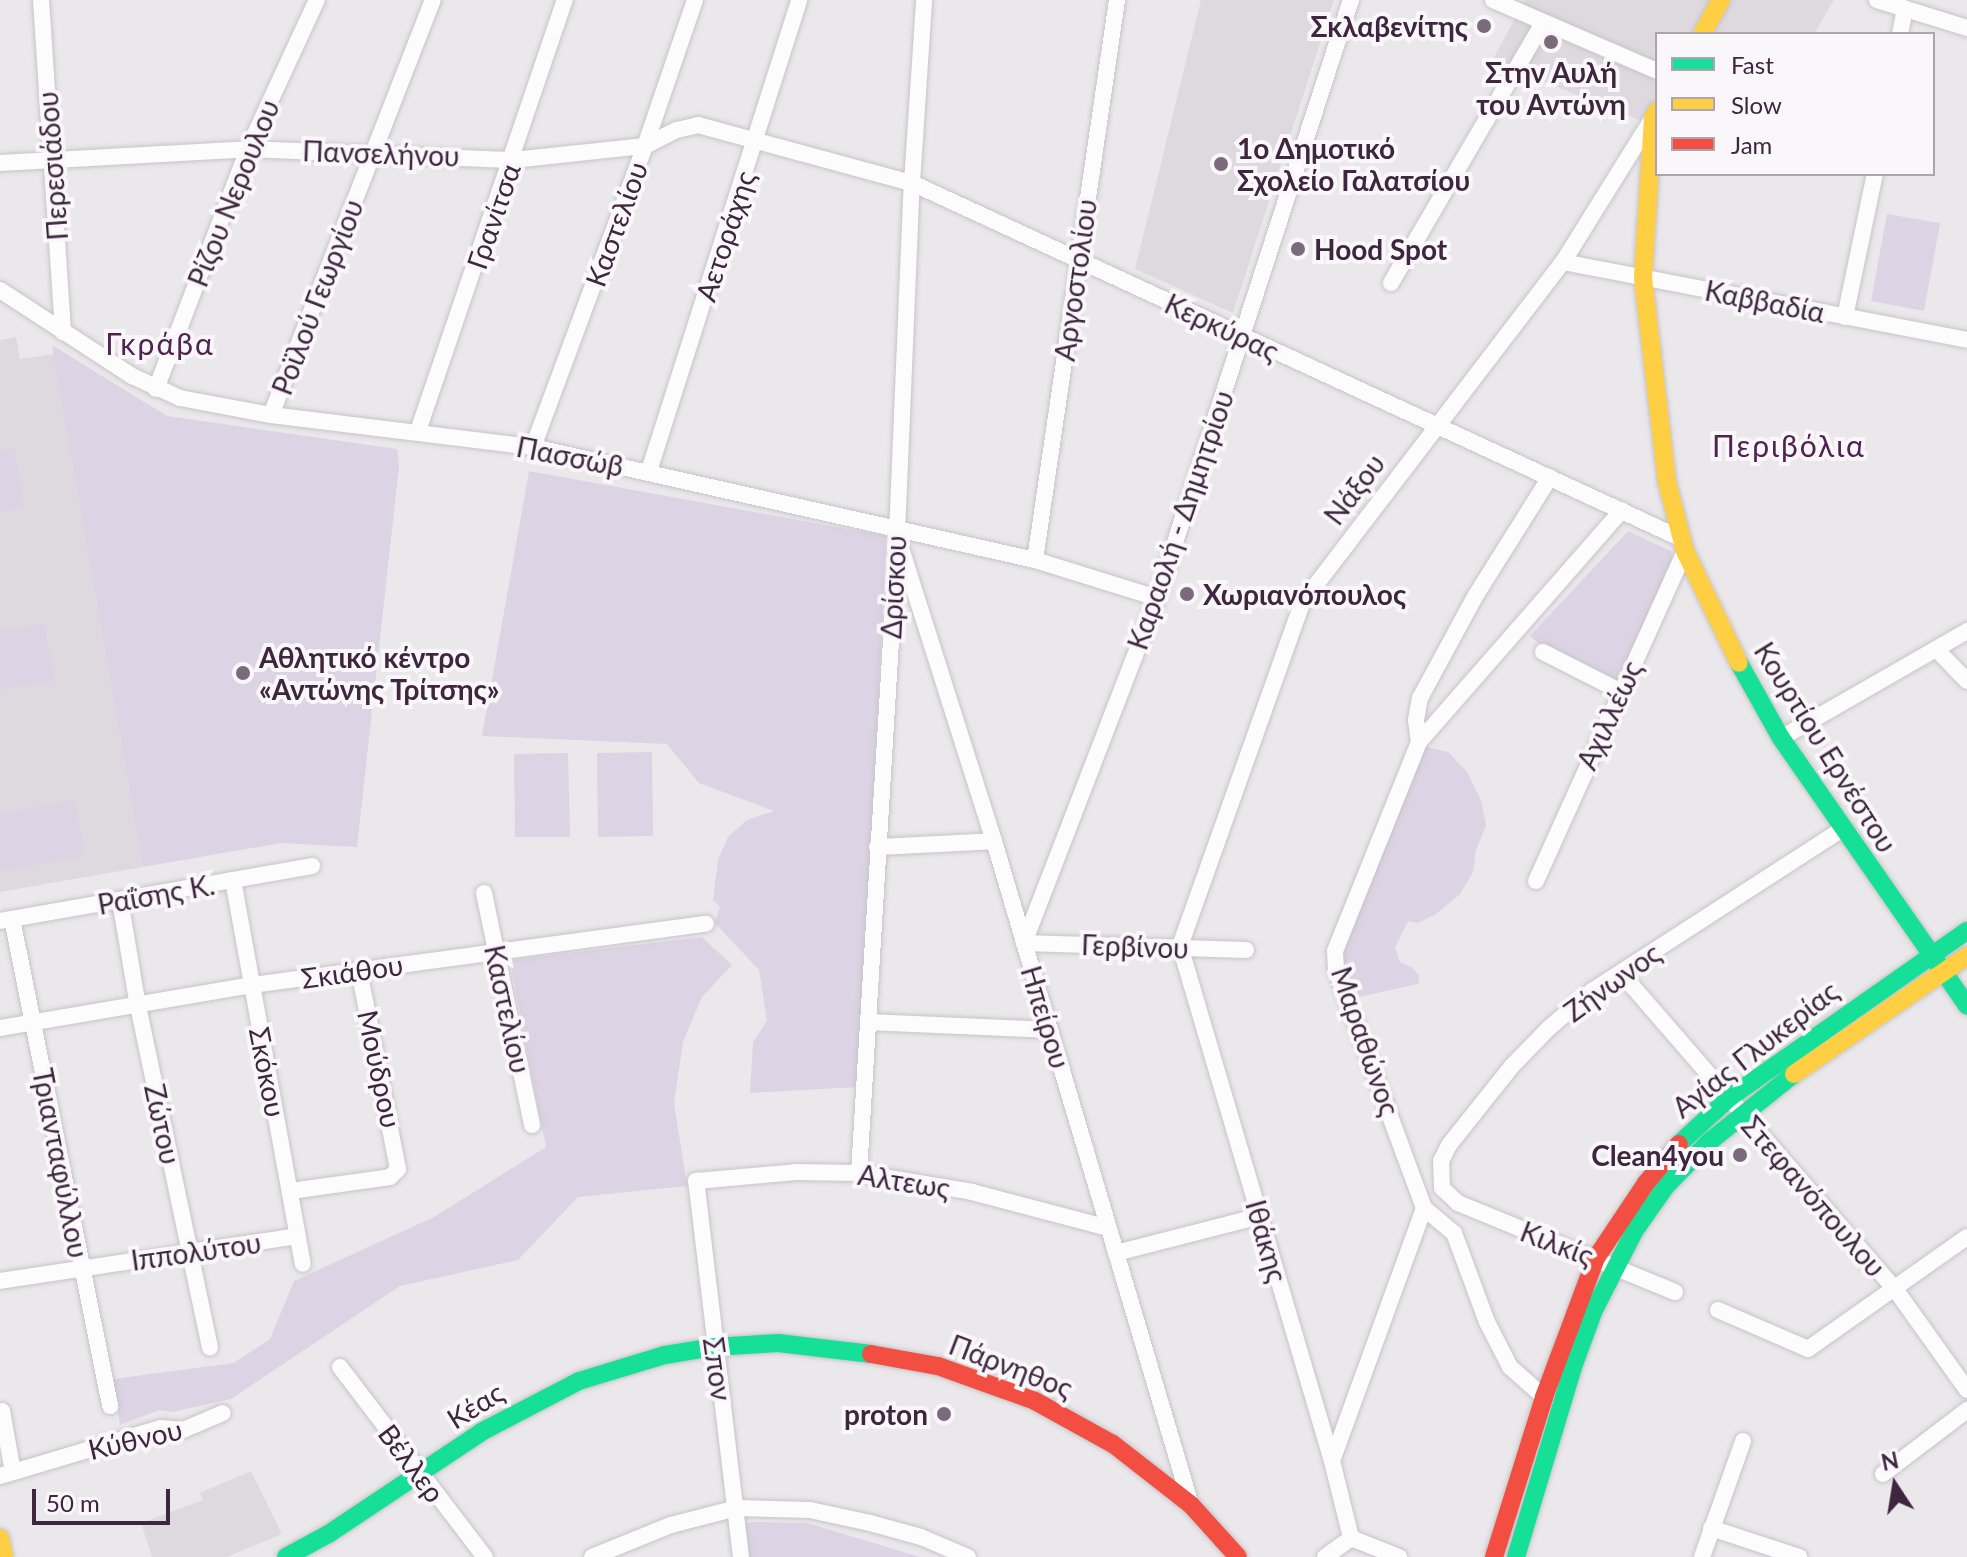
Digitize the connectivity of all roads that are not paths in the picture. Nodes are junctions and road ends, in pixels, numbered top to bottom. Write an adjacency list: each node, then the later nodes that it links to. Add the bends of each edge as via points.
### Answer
1 (41, 0): 25 (street, Περεσιάδου)
2 (317, 0): 23 (street, Ρίζου Νερουλου)
3 (433, 0): 24 (street, Ροϊλού Γεωργίου)
4 (565, 0): 26 (street, Γρανίτσα)
5 (695, 0): 22 (street, Καστελίου)
6 (799, 0): 21 (street, Αετοράχης)
7 (924, 0): 29 (street, Δρίσκου)
8 (1117, 0): 30 (street, Αργοστολίου)
9 (1351, 0): 37 (street, Καραολή - Δημητρίου)
10 (1493, 0): 15 (street)
11 (1525, 0): 15 (street)
12 (1721, 0): 17 (street)
13 (1877, 0): 14 (street)
14 (1905, 8): 16 (street); 18 (street)
15 (1543, 23): 19 (street); 33 (street)
16 (1967, 28)
17 (1703, 32)
18 (1900, 32)
19 (1655, 70)
20 (1655, 114): 31 (street, Νάξου); 32 (street, Κουρτίου Ερνέστου)
21 (755, 139): 22 (street, Πανσελήνου, via 698,125); 29 (street, Κερκύρας); 44 (street, Αετοράχης)
22 (645, 146): 26 (street, Πανσελήνου); 43 (street, Καστελίου)
23 (248, 149): 24 (street, Πανσελήνου); 25 (street, Πανσελήνου); 39 (street, Ρίζου Νερουλου)
24 (374, 151): 26 (street, Πανσελήνου); 40 (street, Ροϊλού Γεωργίου)
25 (51, 160): 27 (street, Πανσελήνου); 36 (street, Περεσιάδου)
26 (513, 160): 42 (street, Γρανίτσα)
27 (0, 163)
28 (1875, 176): 35 (street)
29 (912, 183): 30 (street, Κερκύρας); 47 (street, Δρίσκου)
30 (1077, 261): 37 (street, Κερκύρας); 49 (street, Αργοστολίου)
31 (1563, 262): 32 (street, Καββαδία); 41 (street, Νάξου)
32 (1643, 278): 35 (street, Καββαδία); 48 (street, Κουρτίου Ερνέστου, via 1654,394)
33 (1391, 283)
34 (0, 290): 36 (street, Πασσώβ)
35 (1845, 317): 38 (street, Καββαδία)
36 (63, 332): 39 (street, Πασσώβ)
37 (1241, 336): 41 (street, Κερκύρας); 50 (street, Καραολή - Δημητρίου)
38 (1967, 340)
39 (156, 389): 40 (street, Πασσώβ, via 210,406)
40 (271, 415): 42 (street, Πασσώβ)
41 (1438, 425): 45 (street, Κερκύρας); 70 (street, Νάξου, via 1302,603)
42 (418, 431): 43 (street, Πασσώβ)
43 (533, 447): 44 (street, Πασσώβ)
44 (649, 471): 47 (street, Πασσώβ)
45 (1550, 477): 46 (street, Κερκύρας); 57 (street, Μαραθώνος, via 1420,698)
46 (1622, 510): 48 (street, Κερκύρας); 57 (street, Μαραθώνος)
47 (896, 531): 49 (street, Πασσώβ); 59 (street, Ηπείρου); 60 (street, Δρίσκου)
48 (1682, 544): 55 (street, Αχιλλέως); 56 (street, Κουρτίου Ερνέστου)
49 (1035, 560): 50 (street, Πασσώβ)
50 (1157, 598): 69 (street, Καραολή - Δημητρίου)
51 (1967, 631): 52 (street)
52 (1937, 650): 54 (street); 56 (street)
53 (1543, 652): 55 (street)
54 (1967, 681)
55 (1620, 691): 63 (street, Αχιλλέως)
56 (1781, 738): 58 (street, Κουρτίου Ερνέστου)
57 (1419, 742): 92 (street, Μαραθώνος, via 1335,951 1336,970)
58 (1842, 829): 73 (street, Κουρτίου Ερνέστου); 76 (street, Ζήνωνος)
59 (994, 841): 60 (street); 69 (street, Ηπείρου)
60 (877, 847): 81 (street, Δρίσκου)
61 (312, 866): 62 (street, Ραΐσης Κ.)
62 (233, 880): 65 (street, Ραΐσης Κ.); 78 (street, Σκόκου)
63 (1536, 881)
64 (484, 893): 71 (street, Καστελίου)
65 (120, 900): 66 (street, Ραΐσης Κ.); 79 (street, Ζώτου)
66 (6, 920): 82 (street, Τριανταφύλλου)
67 (706, 924): 71 (street, Σκιάθου)
68 (1967, 931): 73 (street, Αγίας Γλυκερίας)
69 (1024, 943): 70 (street, Γερβίνου); 84 (street, Ηπείρου)
70 (1180, 946): 72 (street, Γερβίνου); 93 (street, Ιθάκης)
71 (496, 950): 75 (street, Σκιάθου); 87 (street, Καστελίου)
72 (1246, 950)
73 (1930, 955): 77 (street, Κουρτίου Ερνέστου); 85 (street, Αγίας Γλυκερίας)
74 (1967, 956): 77 (street, Αγίας Γλυκερίας)
75 (359, 970): 78 (street, Σκιάθου); 91 (street, Μούδρου, via 398,1169 390,1177)
76 (1621, 973): 85 (street, Στεφανόπουλου); 90 (street, Ζήνωνος, via 1592,991 1512,1066 1449,1145 1441,1161)
77 (1943, 973): 80 (street, Κουρτίου Ερνέστου); 86 (street, Αγίας Γλυκερίας)
78 (252, 985): 79 (street, Σκιάθου); 91 (street, Σκόκου)
79 (138, 1006): 82 (street, Σκιάθου); 97 (street, Ζώτου)
80 (1967, 1006)
81 (870, 1022): 84 (street); 88 (street, Δρίσκου)
82 (33, 1024): 83 (street, Σκιάθου); 102 (street, Τριανταφύλλου)
83 (0, 1028)
84 (1050, 1030): 94 (street, Ηπείρου)
85 (1729, 1098): 86 (street, Στεφανόπουλου); 99 (street, Αγίας Γλυκερίας, via 1685,1137 1646,1183)
86 (1742, 1112): 101 (street, Αγίας Γλυκερίας, via 1666,1186); 104 (street, Στεφανόπουλου)
87 (532, 1125)
88 (859, 1173): 89 (street, Αλτεως, via 796,1172); 94 (street, Αλτεως, via 972,1192)
89 (696, 1181): 108 (street, Σπον)
90 (1442, 1188): 99 (street, Κιλκίς, via 1458,1203)
91 (291, 1191): 95 (street, Σκόκου)
92 (1424, 1208): 111 (street, via 1454,1233 1506,1360); 117 (street)
93 (1260, 1216): 98 (street); 117 (street, Ιθάκης)
94 (1108, 1228): 98 (street, Ηπείρου)
95 (298, 1236): 97 (street, Ιππολύτου); 100 (street, Σκόκου)
96 (1967, 1237): 104 (street)
97 (191, 1251): 102 (street, Ιππολύτου); 107 (street, Ζώτου)
98 (1116, 1253): 121 (street, Ηπείρου)
99 (1596, 1258): 101 (street, Κιλκίς); 111 (street, Αγίας Γλυκερίας)
100 (303, 1264)
101 (1615, 1265): 105 (street, Κιλκίς); 136 (street, Αγίας Γλυκερίας, via 1573,1367)
102 (81, 1267): 103 (street, Ιππολύτου); 112 (street, Τριανταφύλλου)
103 (0, 1281)
104 (1895, 1289): 106 (street, via 1808,1349); 110 (street, Στεφανόπουλου)
105 (1675, 1292)
106 (1718, 1310)
107 (210, 1347)
108 (714, 1347): 119 (street, Κέας, via 653,1358 579,1381 483,1431); 121 (street, Πάρνηθος, via 828,1347 938,1366 988,1382 1087,1428); 122 (street, Σπον)
109 (340, 1367): 119 (street, Βέλλερ)
110 (1967, 1390)
111 (1544, 1397): 135 (street, Αγίας Γλυκερίας)
112 (110, 1406)
113 (1967, 1410): 120 (street)
114 (2, 1411): 118 (street)
115 (223, 1413): 118 (street, Κύθνου, via 183,1430 161,1428)
116 (1743, 1441): 123 (street)
117 (1332, 1461): 125 (street, Ιθάκης)
118 (6, 1474)
119 (420, 1474): 127 (street, Κέας); 128 (street, Βέλλερ)
120 (1883, 1474)
121 (1191, 1505): 132 (street, Πάρνηθος)
122 (737, 1508): 129 (street, via 671,1525); 130 (street, Σπον); 131 (street, via 810,1510 921,1537)
123 (1711, 1528): 137 (street); 138 (street)
124 (0, 1538): 126 (street)
125 (1351, 1538): 133 (street); 134 (street)
126 (4, 1557)
127 (286, 1557)
128 (485, 1557)
129 (592, 1557)
130 (741, 1557)
131 (968, 1557)
132 (1238, 1557)
133 (1325, 1557)
134 (1399, 1557)
135 (1494, 1557)
136 (1516, 1557)
137 (1702, 1557)
138 (1799, 1557)

